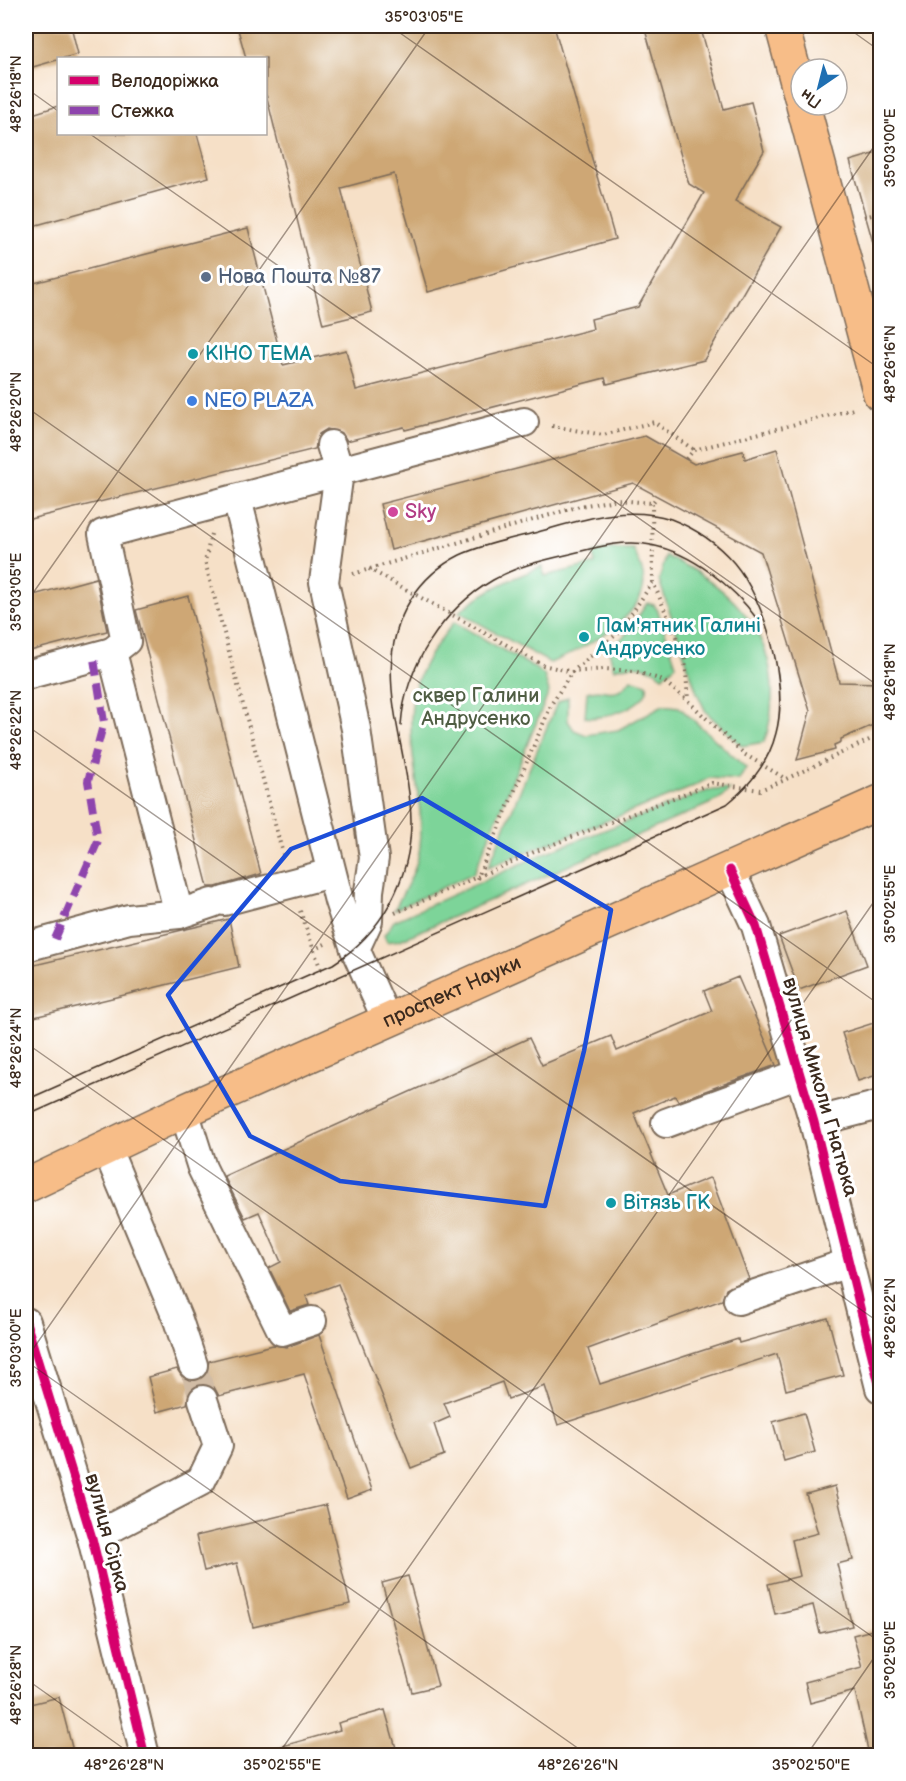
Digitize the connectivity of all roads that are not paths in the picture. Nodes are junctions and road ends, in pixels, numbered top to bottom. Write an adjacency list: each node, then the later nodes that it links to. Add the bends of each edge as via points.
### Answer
1 (782, 26): 2 (main road)
2 (790, 57)
3 (806, 117): 4 (main road)
4 (869, 401)
5 (524, 422): 6 (street)
6 (335, 459): 7 (street); 14 (street, via 324,582 356,729 374,858 368,921)
7 (227, 502): 8 (street, via 103,534 126,641); 12 (street)
8 (112, 652): 9 (street); 13 (street)
9 (26, 675)
10 (880, 802): 11 (main road, проспект Науки)
11 (730, 870): 16 (main road, проспект Науки); 17 (street, вулиця Миколи Гнатюка, via 756,926)
12 (331, 873): 13 (street); 14 (street)
13 (179, 914): 15 (street, via 129,919)
14 (356, 936): 16 (street)
15 (26, 947)
16 (387, 1020): 19 (main road, проспект Науки)
17 (799, 1074): 20 (street, вулиця Миколи Гнатюка); 21 (street)
18 (880, 1105): 20 (street)
19 (184, 1111): 22 (main road, проспект Науки); 26 (street, via 202,1168 282,1331)
20 (814, 1122): 24 (street, вулиця Миколи Гнатюка)
21 (666, 1123)
22 (106, 1147): 23 (main road, проспект Науки); 28 (street)
23 (26, 1186)
24 (848, 1263): 25 (street); 29 (street, вулиця Миколи Гнатюка)
25 (738, 1300)
26 (312, 1321)
27 (26, 1322): 31 (street, вулиця Сірка)
28 (193, 1365)
29 (880, 1388)
30 (203, 1400): 31 (street, via 218,1446 201,1481)
31 (92, 1538): 32 (street, вулиця Сірка)
32 (145, 1755)

